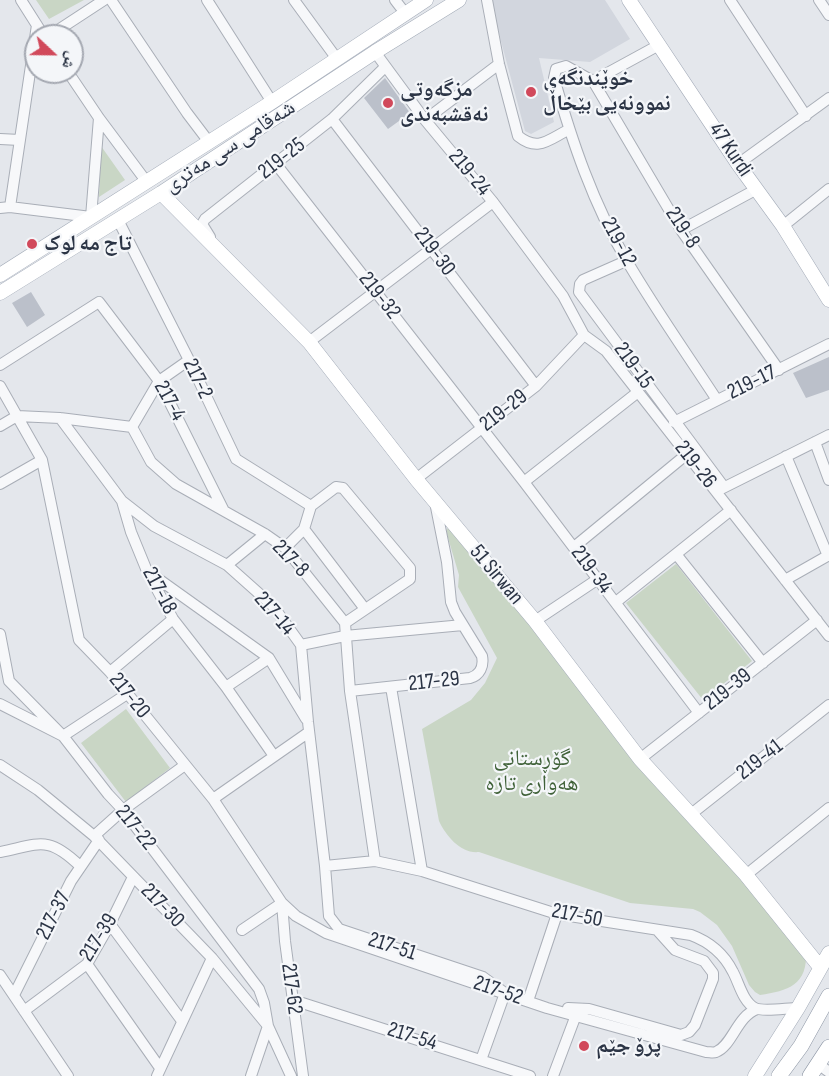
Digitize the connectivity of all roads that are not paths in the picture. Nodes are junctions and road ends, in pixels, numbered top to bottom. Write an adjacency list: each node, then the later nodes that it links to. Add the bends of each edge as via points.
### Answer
1 (21, 0): 15 (street)
2 (104, 0): 16 (street)
3 (111, 0): 34 (street)
4 (207, 0): 26 (street)
5 (294, 0): 19 (street)
6 (395, 0): 13 (street)
7 (426, 0): 13 (main road, شەقامی سی مەتری)
8 (459, 0): 18 (main road, شەقامی سی مەتری)
9 (487, 0): 20 (street)
10 (629, 0): 17 (main road, 47 Kurdi)
11 (730, 0): 27 (street)
12 (819, 0): 14 (street)
13 (405, 13): 19 (main road, شەقامی سی مەتری)
14 (829, 15)
15 (36, 24)
16 (67, 24)
17 (659, 45): 22 (street); 36 (main road, 47 Kurdi)
18 (375, 52): 21 (street, 219-24); 40 (main road, شەقامی سی مەتری)
19 (337, 59): 26 (main road, شەقامی سی مەتری)
20 (499, 64): 30 (street); 31 (street, via 518,136 537,145)
21 (386, 68): 29 (street, 219-25); 30 (street, 219-24)
22 (593, 81): 31 (street, 219-12, via 566,66 556,69 554,78); 46 (street, 219-8)
23 (28, 84): 33 (street)
24 (76, 84): 28 (street)
25 (829, 98): 27 (street)
26 (272, 102): 34 (main road, شەقامی سی مەتری)
27 (806, 116): 36 (street)
28 (99, 118): 37 (street); 43 (street)
29 (332, 119): 35 (street, 219-25); 47 (street, 219-30)
30 (425, 120): 41 (street, 219-24)
31 (568, 130): 49 (street, 219-12, via 585,176)
32 (0, 139): 33 (street)
33 (20, 140): 42 (street)
34 (210, 142): 37 (main road, شەقامی سی مەتری)
35 (276, 164): 48 (street, 219-25, via 205,219 203,228); 51 (street, 219-32)
36 (738, 164): 38 (main road, 47 Kurdi)
37 (146, 182): 43 (main road, شەقامی سی مەتری)
38 (757, 189): 45 (main road, 47 Kurdi); 46 (street)
39 (829, 189): 45 (street)
40 (161, 193): 44 (main road, شەقامی سی مەتری); 48 (main road, 51 Sirwan)
41 (493, 202): 47 (street); 54 (street, 219-24)
42 (5, 208): 43 (street)
43 (91, 217): 50 (main road, شەقامی سی مەتری)
44 (117, 220): 53 (main road, شەقامی سی مەتری); 58 (street, 217-2)
45 (783, 226): 52 (main road, 47 Kurdi)
46 (681, 230): 60 (street, 219-8)
47 (431, 249): 51 (street); 63 (street, 219-30)
48 (221, 252): 56 (main road, 51 Sirwan)
49 (626, 261): 65 (street, 219-12); 68 (street, 219-15, via 583,280 579,292)
50 (0, 275)
51 (376, 291): 56 (street); 71 (street, 219-32)
52 (827, 291)
53 (0, 293)
54 (563, 296): 55 (street, 219-26)
55 (584, 334): 63 (street, 219-29); 64 (street, 219-26, via 606,351)
56 (309, 342): 77 (main road, 51 Sirwan)
57 (829, 344): 60 (street, 219-17)
58 (189, 360): 61 (street); 84 (street, 217-2, via 236,459)
59 (0, 364): 61 (street, 217-4, via 99,302)
60 (779, 370): 65 (street, 219-17)
61 (159, 381): 70 (street); 85 (street, 217-4)
62 (0, 386): 66 (street, 217-20)
63 (536, 386): 71 (street, 219-29)
64 (638, 392): 74 (street, 219-26); 79 (street)
65 (717, 400): 68 (street, 219-17)
66 (17, 416): 67 (street); 69 (street); 76 (street, 217-20)
67 (60, 418): 70 (street); 82 (street, 217-18)
68 (674, 422): 81 (street, 219-15)
69 (0, 426)
70 (132, 427): 85 (street, 217-8, via 151,462 176,484)
71 (482, 428): 77 (street, 219-29); 79 (street, 219-34)
72 (829, 435): 73 (street)
73 (815, 442): 75 (street); 78 (street)
74 (687, 454): 81 (street, 219-26); 89 (street)
75 (786, 456): 81 (street); 92 (street)
76 (42, 460): 80 (street); 110 (street, 217-20, via 79,640)
77 (416, 479): 83 (main road, 51 Sirwan)
78 (829, 480)
79 (524, 482): 89 (street, 219-34)
80 (0, 484)
81 (720, 490): 86 (street, 219-26)
82 (122, 501): 93 (street, 217-14, via 154,526); 94 (street, 217-18)
83 (435, 502): 101 (main road, 51 Sirwan); 103 (street, 217-29, via 451,602)
84 (311, 506): 87 (street); 98 (street, via 336,487 343,488 410,568 410,579)
85 (223, 509): 88 (street, 217-8)
86 (731, 510): 91 (street); 96 (street, 219-26)
87 (304, 529): 90 (street); 98 (street)
88 (265, 534): 90 (street, 217-8); 93 (street)
89 (574, 547): 95 (street, 219-34)
90 (285, 548): 102 (street, 217-8)
91 (676, 554): 97 (street); 109 (street)
92 (828, 556): 96 (street)
93 (227, 565): 107 (street, 217-14, via 273,606)
94 (147, 571): 99 (street, 217-18); 108 (street)
95 (598, 579): 97 (street, 219-34); 101 (street)
96 (785, 580): 100 (street, 219-26)
97 (616, 602): 118 (street, 219-34)
98 (365, 609): 102 (street)
99 (173, 619): 110 (street); 112 (street, 217-18)
100 (817, 620): 106 (street, 219-26); 109 (street, 219-39)
101 (535, 621): 122 (main road, 51 Sirwan)
102 (345, 623): 105 (street)
103 (463, 625): 105 (street); 113 (street, 217-29, via 482,656 477,676)
104 (0, 634): 111 (street, 217-22)
105 (345, 636): 107 (street); 114 (street)
106 (829, 636)
107 (301, 645): 119 (street, 217-14)
108 (269, 658): 112 (street); 119 (street)
109 (763, 663): 118 (street, 219-39)
110 (110, 672): 115 (street, 217-20)
111 (5, 680): 120 (street, 217-22)
112 (226, 687): 121 (street, 217-18)
113 (391, 687): 114 (street, 217-29); 134 (street)
114 (350, 691): 131 (street)
115 (127, 694): 120 (street); 124 (street, 217-20)
116 (0, 704): 120 (street)
117 (829, 705): 128 (street, 219-41)
118 (699, 712): 122 (street, 219-39)
119 (309, 727): 121 (street); 133 (street, 217-14)
120 (63, 736): 127 (street, 217-22)
121 (274, 756): 125 (street)
122 (640, 759): 128 (main road, 51 Sirwan)
123 (0, 765): 129 (street, 217-30)
124 (185, 765): 125 (street, 217-20); 127 (street, 217-37)
125 (213, 799): 137 (street, 217-20)
126 (829, 808): 135 (street)
127 (123, 810): 129 (street, 217-37); 158 (street, 217-22, via 258,989)
128 (690, 815): 135 (main road, 51 Sirwan)
129 (97, 838): 132 (street, 217-37); 136 (street, 217-30)
130 (0, 852): 132 (street, via 44,843 64,851)
131 (375, 861): 133 (street, 217-50); 134 (street, 217-50)
132 (80, 866): 148 (street, 217-37)
133 (326, 866): 147 (street, 217-51, via 329,916 339,929 483,977)
134 (422, 871): 138 (street, 217-50)
135 (746, 875): 145 (main road, 51 Sirwan)
136 (133, 877): 139 (street, 217-39); 143 (street, 217-30)
137 (282, 903): 140 (street); 147 (street, 217-52, via 326,933); 150 (street, 217-62)
138 (556, 914): 141 (street, 217-50); 151 (street)
139 (110, 924): 144 (street, 217-39); 157 (street)
140 (242, 930)
141 (657, 930): 152 (street, via 675,950 704,961 713,973 700,1015 689,1032 666,1032 589,1009); 154 (street, 217-50, via 691,935 719,951 748,1003)
142 (829, 952): 145 (main road)
143 (212, 958): 157 (street); 158 (street, 217-30)
144 (87, 964): 155 (street, 217-39); 162 (street)
145 (825, 972): 153 (main road)
146 (0, 975): 148 (street)
147 (505, 993): 151 (street, 217-52); 160 (street)
148 (14, 995): 155 (street)
149 (829, 996): 170 (highway)
150 (293, 1000): 160 (street, 217-54); 166 (street, 217-62)
151 (528, 1001): 152 (street, 217-52)
152 (547, 1008): 156 (street, 217-52)
153 (798, 1008): 154 (street); 169 (main road)
154 (757, 1009): 156 (street, 217-52, via 744,1018 716,1052)
155 (24, 1011): 163 (street)
156 (576, 1015): 168 (street)
157 (182, 1021): 162 (street)
158 (268, 1026): 164 (street); 165 (street, 217-30)
159 (829, 1047): 161 (highway)
160 (481, 1060): 167 (street, 217-54)
161 (819, 1071)
162 (158, 1072)
163 (68, 1076)
164 (251, 1076)
165 (291, 1076)
166 (303, 1076)
167 (530, 1076)
168 (554, 1076)
169 (755, 1076)
170 (779, 1076)

